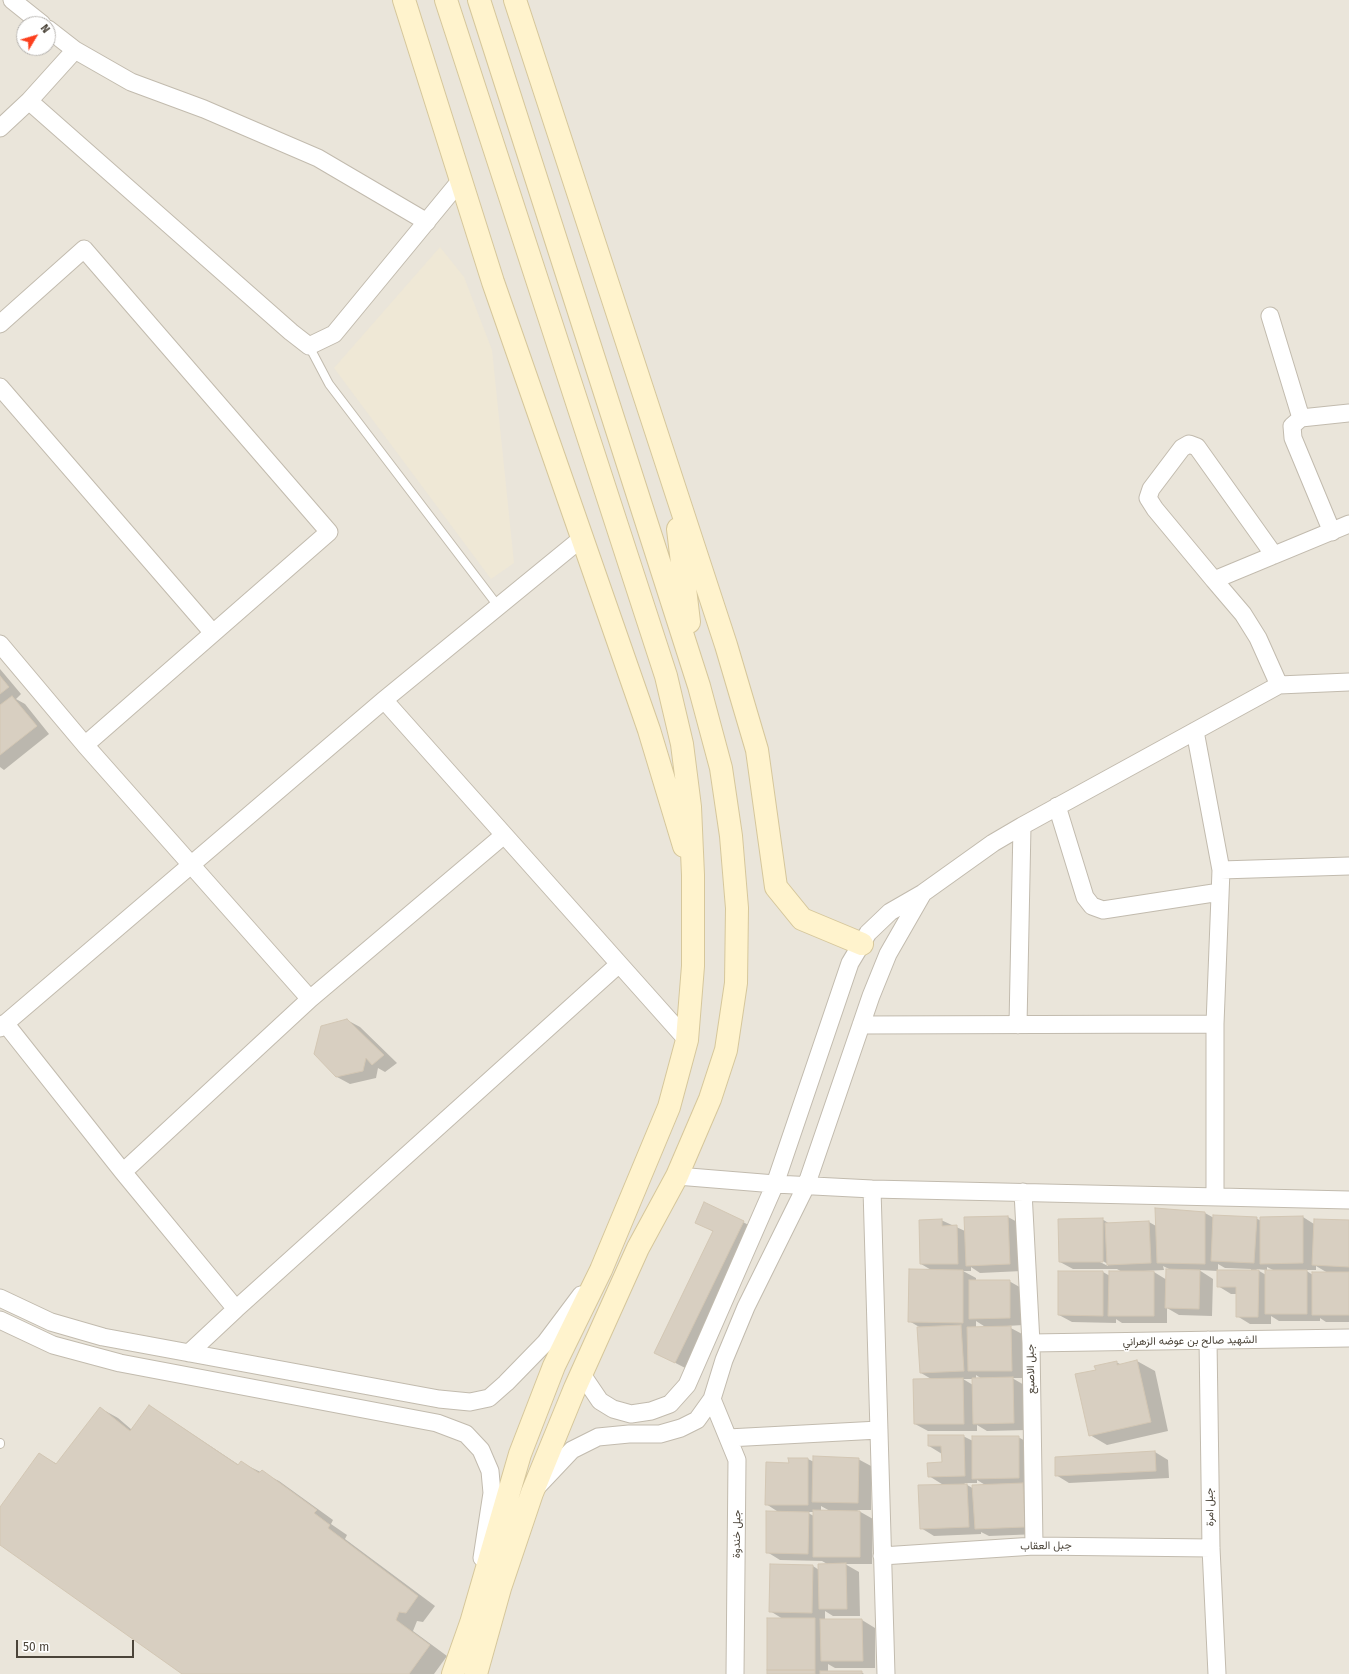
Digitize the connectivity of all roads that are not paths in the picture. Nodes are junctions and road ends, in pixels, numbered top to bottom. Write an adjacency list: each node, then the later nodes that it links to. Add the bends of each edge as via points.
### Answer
1 (12, 0): 6 (street)
2 (404, 0): 11 (main road)
3 (446, 0): 40 (main road, via 666,676 683,752 690,807)
4 (479, 0): 28 (main road)
5 (515, 0): 19 (main road)
6 (32, 16)
7 (56, 35): 8 (street)
8 (75, 50): 9 (street); 12 (street, via 131,82 204,109 318,158)
9 (29, 101): 10 (street); 15 (street)
10 (0, 128)
11 (460, 181): 12 (street); 22 (main road)
12 (427, 222): 15 (street, via 334,334)
13 (1270, 316): 18 (street)
14 (0, 324): 26 (street, via 84,249 329,532)
15 (309, 346): 25 (lane, via 329,384)
16 (0, 387): 26 (street)
17 (1349, 413): 18 (street)
18 (1301, 418): 21 (street, via 1292,426 1293,438)
19 (672, 481): 28 (main road); 43 (main road, via 726,645 757,750 776,887 802,919)
20 (1349, 524): 21 (street)
21 (1332, 532): 23 (street)
22 (582, 538): 25 (street); 40 (main road, via 649,730)
23 (1274, 555): 24 (street); 24 (street, via 1197,447 1189,444 1182,448 1150,489 1148,498)
24 (1214, 580): 30 (street, via 1243,614 1258,638)
25 (498, 606): 31 (street)
26 (213, 633): 33 (street)
27 (0, 644): 33 (street)
28 (695, 673): 52 (main road, via 720,768 731,836 737,908 736,982 726,1050 710,1099)
29 (1349, 682): 30 (street)
30 (1279, 685): 32 (street)
31 (384, 700): 36 (street); 37 (street)
32 (1195, 731): 34 (street); 39 (street)
33 (85, 745): 37 (street)
34 (1057, 806): 35 (street); 41 (street, via 1085,897 1092,906 1103,910)
35 (1022, 826): 42 (street); 48 (street)
36 (504, 835): 44 (street); 45 (street)
37 (191, 865): 45 (street); 49 (street)
38 (1349, 866): 39 (street)
39 (1221, 870): 41 (street)
40 (693, 875): 50 (main road, via 693,966)
41 (1220, 892): 46 (street)
42 (923, 893): 43 (street, via 890,912 868,933); 47 (street, via 888,954)
43 (862, 944): 53 (street, via 850,963)
44 (619, 964): 50 (street); 61 (street)
45 (310, 999): 51 (street)
46 (1215, 1024): 48 (street); 57 (street)
47 (861, 1025): 48 (street); 54 (street)
48 (1018, 1025)
49 (3, 1026): 51 (street)
50 (687, 1040): 59 (main road, via 669,1107)
51 (123, 1172): 61 (street)
52 (677, 1176): 53 (street); 67 (main road, via 638,1248)
53 (775, 1184): 54 (street); 67 (street, via 686,1385 670,1404 651,1411 631,1414 613,1409 600,1401)
54 (806, 1186): 55 (street); 68 (street, via 746,1307 724,1360)
55 (872, 1189): 56 (street); 69 (street)
56 (1022, 1192): 57 (street); 65 (street, جبل الاصبع)
57 (1215, 1197): 58 (street)
58 (1349, 1200)
59 (601, 1270): 66 (street, via 545,1343 490,1398 470,1402 439,1399); 75 (main road, via 554,1366 520,1454)
60 (0, 1298): 66 (street, via 51,1322 77,1330)
61 (236, 1309): 66 (street)
62 (0, 1320): 75 (street, via 53,1345 120,1363 437,1423 466,1434 481,1450 490,1471 492,1493)
63 (1349, 1338): 64 (street, الشهيد صالح بن عوضه الزهراني)
64 (1208, 1340): 65 (street, الشهيد صالح بن عوضه الزهراني); 73 (street, جبل امرة)
65 (1031, 1343): 72 (street, جبل الاصبع)
66 (190, 1353)
67 (581, 1374): 71 (main road)
68 (712, 1400): 70 (street, جبل خندوة); 71 (street, via 697,1420 681,1428 660,1434 598,1438 572,1450)
69 (879, 1430): 70 (street); 74 (street)
70 (728, 1438): 78 (street, جبل خندوة, via 737,1460)
71 (532, 1493): 77 (main road, via 500,1588)
72 (1034, 1546): 73 (street, جبل العقاب); 74 (street, جبل العقاب)
73 (1211, 1548): 80 (street, جبل امرة)
74 (882, 1556): 79 (street)
75 (471, 1623): 76 (main road)
76 (454, 1674)
77 (476, 1674)
78 (735, 1674)
79 (886, 1674)
80 (1217, 1674)

